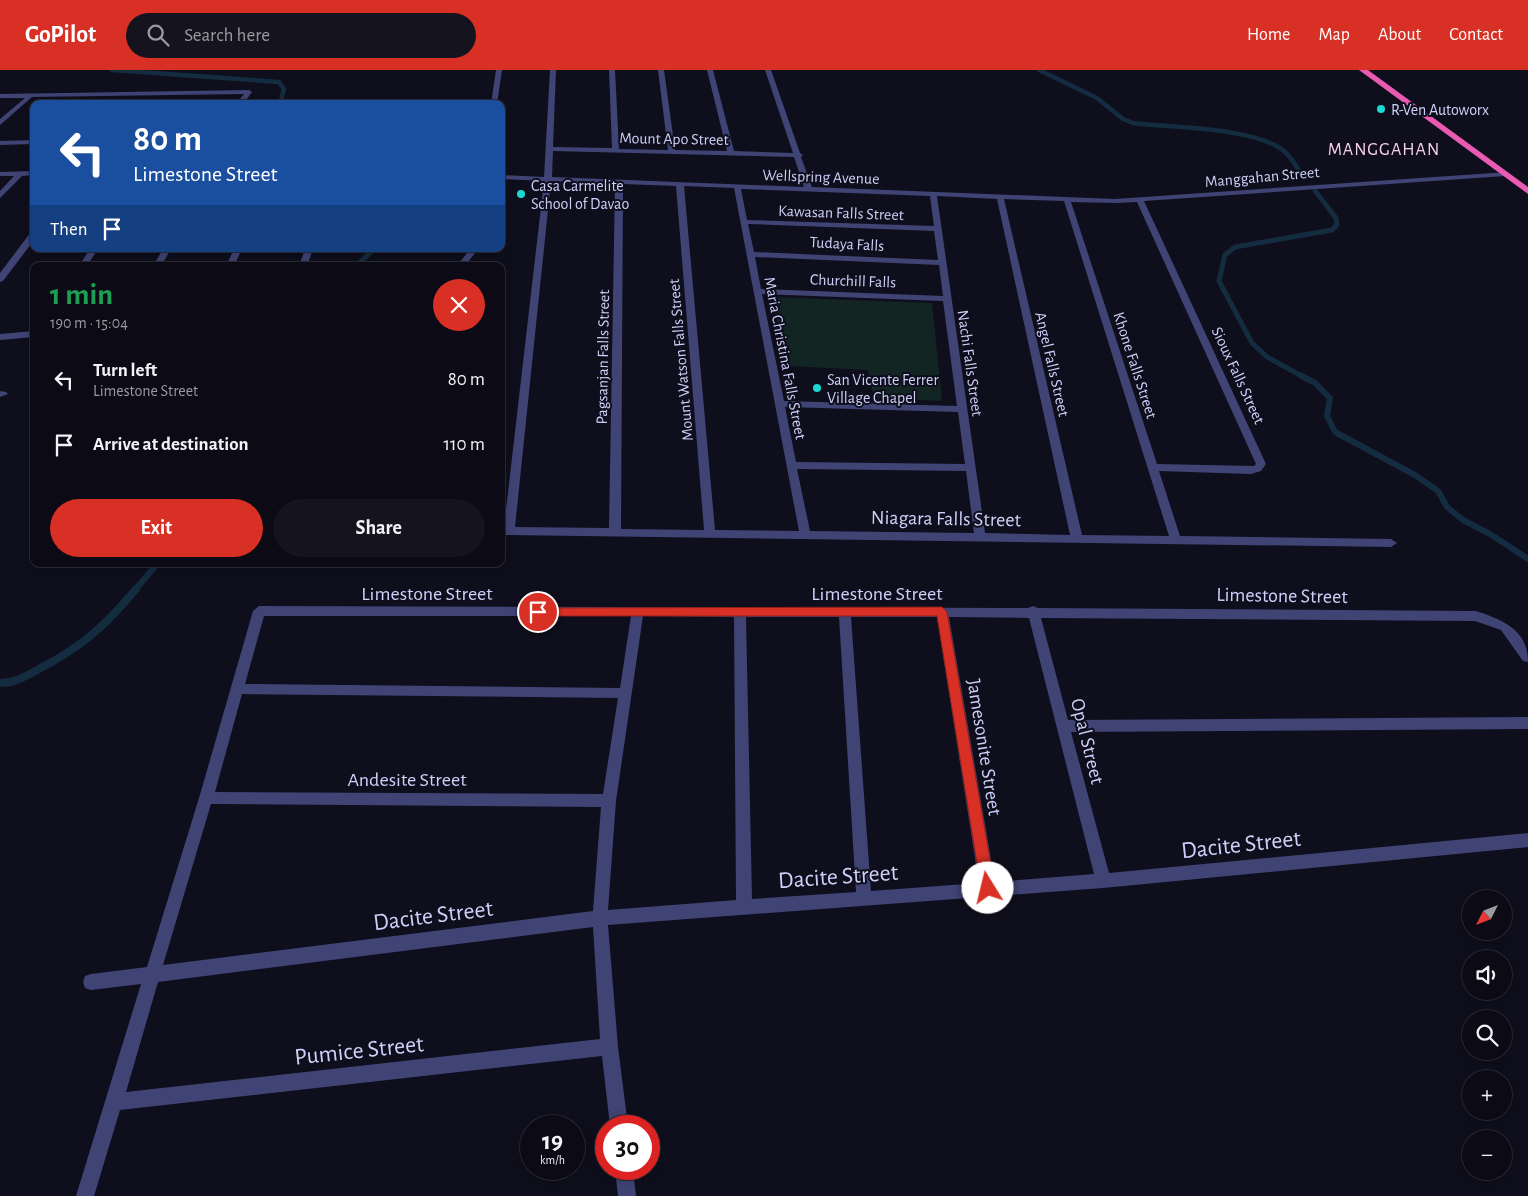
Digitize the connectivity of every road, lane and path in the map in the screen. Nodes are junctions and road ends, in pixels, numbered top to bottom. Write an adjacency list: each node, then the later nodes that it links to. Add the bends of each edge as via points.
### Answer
1 (499, 70): 17 (street)
2 (553, 70): 21 (street)
3 (612, 70): 22 (street)
4 (661, 70): 23 (street)
5 (710, 70): 24 (street)
6 (768, 70): 25 (street)
7 (1363, 70): 29 (highway)
8 (196, 93): 9 (street); 15 (street); 16 (street, via 248,92)
9 (138, 94): 10 (street); 14 (street)
10 (85, 95): 12 (street); 13 (street)
11 (0, 96): 12 (street)
12 (30, 96): 18 (street)
13 (80, 100)
14 (133, 100)
15 (190, 100)
16 (242, 100)
17 (495, 100)
18 (0, 123)
19 (30, 142): 20 (street)
20 (0, 143)
21 (549, 149): 22 (street, Mount Apo Street); 31 (street)
22 (616, 151): 23 (street, Mount Apo Street)
23 (672, 152): 24 (street, Mount Apo Street)
24 (731, 154): 25 (street, Mount Apo Street)
25 (799, 155): 35 (street)
26 (30, 173): 28 (street)
27 (0, 174): 28 (street)
28 (19, 174): 38 (street)
29 (1505, 174): 36 (highway); 41 (street, Manggahan Street)
30 (505, 177): 31 (street, Wellspring Avenue)
31 (548, 179): 32 (street, Wellspring Avenue); 59 (street)
32 (619, 182): 33 (street, Wellspring Avenue); 60 (street, Pagsanjan Falls Street)
33 (680, 184): 34 (street, Wellspring Avenue); 61 (street, Mount Watson Falls Street)
34 (737, 186): 35 (street, Wellspring Avenue); 42 (street, Maria Christina Falls Street)
35 (809, 189): 37 (street, Wellspring Avenue)
36 (1528, 191)
37 (933, 193): 39 (street, Wellspring Avenue); 43 (street, Nachi Falls Street)
38 (0, 196)
39 (1000, 196): 40 (street, Wellspring Avenue); 64 (street, Angel Falls Street)
40 (1067, 200): 41 (street, Wellspring Avenue); 57 (street, Khone Falls Street)
41 (1140, 200): 57 (street, Sioux Falls Street, via 1261,464 1251,470)
42 (744, 222): 43 (street, Kawasan Falls Street); 46 (street, Maria Christina Falls Street)
43 (938, 229): 48 (street, Nachi Falls Street)
44 (30, 239): 49 (street)
45 (472, 252): 47 (street)
46 (750, 254): 48 (street, Tudaya Falls); 50 (street, Maria Christina Falls Street)
47 (464, 262)
48 (942, 263): 51 (street, Nachi Falls Street)
49 (0, 279)
50 (758, 291): 51 (street, Churchill Falls); 54 (street, Maria Christina Falls Street)
51 (948, 299): 55 (street, Nachi Falls Street)
52 (30, 334): 53 (street)
53 (0, 337)
54 (779, 404): 55 (street); 56 (street, Maria Christina Falls Street)
55 (962, 410): 58 (street, Nachi Falls Street)
56 (791, 465): 58 (street); 62 (street, Maria Christina Falls Street)
57 (1154, 467): 65 (street, Khone Falls Street)
58 (971, 468): 63 (street, Nachi Falls Street)
59 (505, 531): 60 (street, Niagara Falls Street)
60 (615, 532): 61 (street, Niagara Falls Street)
61 (710, 534): 62 (street, Niagara Falls Street)
62 (805, 535): 63 (street, Niagara Falls Street)
63 (980, 538): 64 (street, Niagara Falls Street)
64 (1077, 539): 65 (street, Niagara Falls Street)
65 (1176, 540): 66 (street, Niagara Falls Street)
66 (1391, 543)
67 (1033, 611): 70 (street, Limestone Street); 72 (street, Limestone Street, via 1476,616 1511,633); 76 (street, Opal Street)
68 (638, 612): 69 (street, Limestone Street); 73 (street, Limestone Street, via 259,611); 74 (street)
69 (740, 612): 71 (street, Limestone Street); 83 (street)
70 (942, 612): 71 (street, Limestone Street); 81 (street, Jamesonite Street)
71 (845, 613): 82 (street)
72 (1528, 657)
73 (236, 689): 74 (street); 77 (street)
74 (624, 693): 78 (street)
75 (1528, 723): 76 (street)
76 (1064, 726): 80 (street, Opal Street)
77 (206, 798): 78 (street, Andesite Street); 85 (street)
78 (609, 800): 84 (street)
79 (1528, 840): 80 (street, Dacite Street)
80 (1102, 881): 81 (street, Dacite Street)
81 (988, 888): 82 (street, Dacite Street)
82 (864, 899): 83 (street, Dacite Street)
83 (744, 906): 84 (street, Dacite Street)
84 (600, 918): 85 (street, Dacite Street); 87 (street)
85 (152, 974): 86 (street, Dacite Street); 88 (street)
86 (91, 982)
87 (609, 1047): 88 (street, Pumice Street); 89 (street)
88 (113, 1102): 91 (street)
89 (618, 1115)
90 (624, 1180): 92 (street)
91 (85, 1196)
92 (625, 1196)

